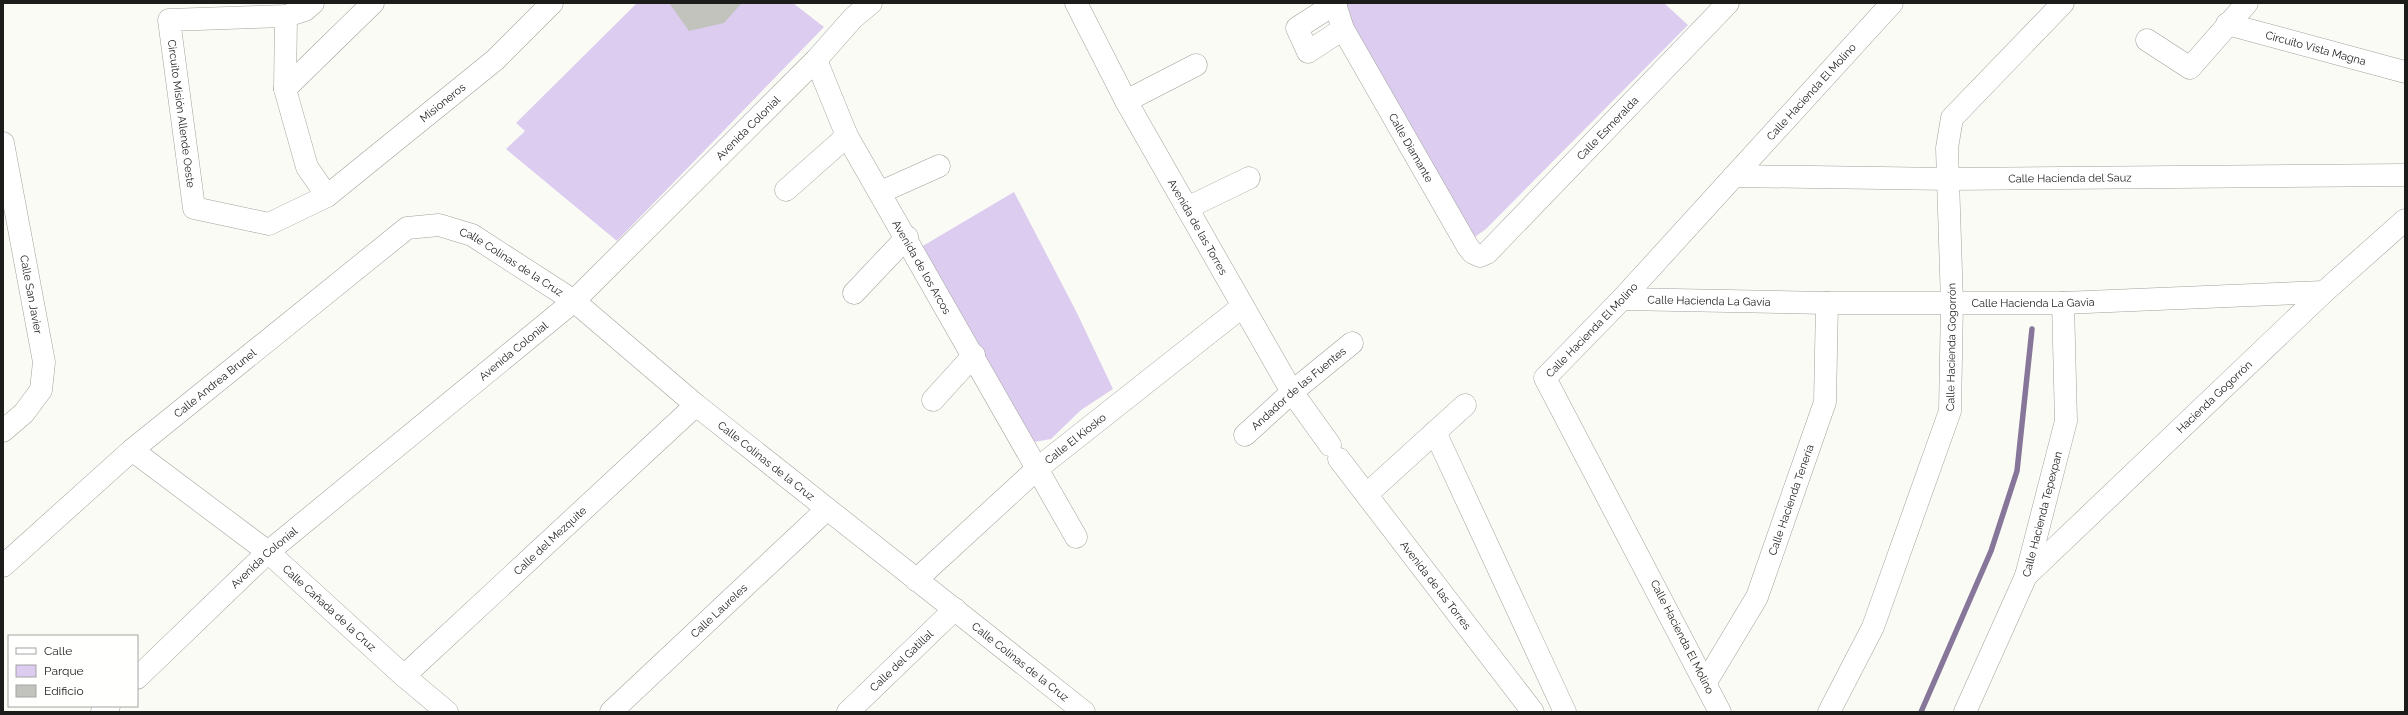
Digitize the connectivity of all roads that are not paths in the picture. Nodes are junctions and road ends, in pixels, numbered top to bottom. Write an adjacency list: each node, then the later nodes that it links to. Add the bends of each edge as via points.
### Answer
1 (313, 3): 11 (street, via 305,10)
2 (373, 3): 18 (street)
3 (552, 3): 29 (street, Misioneros, via 495,60)
4 (870, 3): 15 (street, Avenida Colonial, via 852,18)
5 (1076, 3): 19 (street, Avenida de las Torres)
6 (1728, 3): 35 (street, Calle Esmeralda)
7 (1892, 3): 24 (street, Calle Hacienda El Molino)
8 (2063, 3): 26 (street, Calle Hacienda Gogorrón, via 1952,118 1946,148)
9 (2247, 3): 12 (street)
10 (1336, 4): 13 (street, Calle Diamante); 13 (street, Calle Diamante, via 1297,28 1308,52)
11 (286, 16): 18 (street); 30 (street, Circuito Misión Allende Oeste, via 169,20)
12 (2227, 24): 14 (street, via 2190,68); 17 (street, Circuito Vista Magna)
13 (1343, 29): 35 (street, Calle Diamante, via 1468,248 1480,256)
14 (2147, 40)
15 (816, 60): 20 (street, Avenida de los Arcos); 39 (street, Avenida Colonial)
16 (1196, 65): 19 (street)
17 (2405, 72)
18 (285, 89): 29 (street, via 307,166)
19 (1126, 101): 31 (street, Avenida de las Torres)
20 (847, 136): 27 (street); 28 (street, Avenida de los Arcos)
21 (3, 145): 50 (street, Calle San Javier, via 44,362 41,390 24,413)
22 (939, 166): 28 (street)
23 (2405, 175): 26 (street, Calle Hacienda del Sauz)
24 (1734, 176): 26 (street, Calle Hacienda del Sauz); 38 (street, Calle Hacienda El Molino)
25 (1249, 178): 31 (street)
26 (1949, 179): 40 (street, Calle Hacienda Gogorrón)
27 (786, 190)
28 (881, 192): 34 (street, Avenida de los Arcos)
29 (327, 196): 30 (street, Misioneros, via 269,224)
30 (194, 208)
31 (1187, 208): 43 (street, Avenida de las Torres)
32 (2405, 220): 36 (street, Hacienda Gogorrón)
33 (439, 225): 39 (street, Calle Colinas de la Cruz, via 472,235); 53 (street, Calle Andrea Brunel, via 407,228)
34 (907, 237): 37 (street); 45 (street, Avenida de los Arcos)
35 (1487, 253)
36 (2324, 292): 41 (street, Calle Hacienda La Gavia); 60 (street, Hacienda Gogorrón)
37 (854, 293)
38 (1622, 299): 42 (street, Calle Hacienda La Gavia); 65 (street, Calle Hacienda El Molino, via 1545,378)
39 (574, 301): 48 (street, Calle Colinas de la Cruz); 58 (street, Avenida Colonial)
40 (1952, 303): 41 (street, Calle Hacienda La Gavia); 42 (street, Calle Hacienda La Gavia); 73 (street, Calle Hacienda Gogorrón, via 1950,411 1873,627)
41 (2063, 303): 60 (street, Calle Hacienda Tepexpan, via 2066,421)
42 (1827, 304): 65 (street, Calle Hacienda Tenería, via 1825,402 1758,597)
43 (1243, 306): 46 (street, Avenida de las Torres); 54 (street, Calle El Kiosko)
44 (1352, 343): 46 (street, Andador de las Fuentes)
45 (974, 355): 47 (street); 54 (street, Avenida de los Arcos)
46 (1292, 392): 52 (street, Andador de las Fuentes); 55 (street, Avenida de las Torres)
47 (933, 400)
48 (696, 405): 56 (street, Calle Colinas de la Cruz); 63 (street, Calle del Mezquite)
49 (1465, 405): 51 (street)
50 (3, 431)
51 (1435, 432): 55 (street); 71 (street)
52 (1244, 435)
53 (132, 450): 58 (street, Calle Cañada de la Cruz); 59 (street, Calle Andrea Brunel)
54 (1038, 468): 57 (street, Avenida de los Arcos); 61 (street, Calle El Kiosko)
55 (1367, 494): 70 (street, Avenida de las Torres)
56 (826, 510): 61 (street, Calle Colinas de la Cruz); 67 (street, Calle Laureles)
57 (1076, 538)
58 (268, 552): 63 (street, Calle Cañada de la Cruz); 64 (street, Avenida Colonial)
59 (3, 566)
60 (2026, 576): 74 (street, Calle Hacienda Tepexpan)
61 (916, 580): 62 (street, Calle Colinas de la Cruz)
62 (954, 609): 68 (street, Calle del Gatillal); 69 (street, Calle Colinas de la Cruz)
63 (404, 676): 66 (street, Calle Cañada de la Cruz)
64 (138, 677)
65 (1706, 682): 72 (street, Calle Hacienda El Molino)
66 (447, 712)
67 (611, 712)
68 (848, 712)
69 (1083, 712)
70 (1534, 712)
71 (1566, 712)
72 (1720, 712)
73 (1829, 712)
74 (1965, 712)

